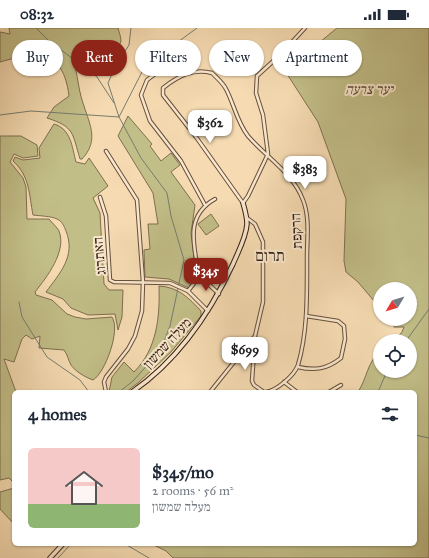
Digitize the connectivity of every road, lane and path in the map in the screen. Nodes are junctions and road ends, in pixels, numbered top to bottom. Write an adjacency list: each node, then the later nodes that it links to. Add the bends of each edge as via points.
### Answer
1 (305, 28): 4 (street, via 285,51 257,76 256,93 263,115)
2 (152, 76): 8 (street, via 146,80 141,95 150,121 181,161)
3 (106, 151): 11 (street, via 137,200)
4 (268, 154): 7 (street); 7 (street, הרקפת, via 248,135 226,88 212,73 198,72 177,76 163,88 163,95); 15 (street, הרקפת, via 286,173 303,200 307,222)
5 (100, 198): 11 (street, האתרוג, via 106,216 110,280)
6 (215, 199): 8 (street)
7 (243, 203): 9 (street, מעלה שמשון)
8 (205, 205): 12 (street, via 199,211 194,225 199,277)
9 (247, 218): 13 (street, מעלה שמשון, via 244,235); 16 (street, via 255,224 263,242 263,302)
10 (203, 279): 13 (street)
11 (143, 282): 12 (street, via 170,283); 20 (street, via 142,311 135,336 106,377)
12 (188, 291): 14 (street)
13 (219, 294): 14 (street, מעלה שמשון)
14 (209, 311): 21 (street, מעלה שמשון, via 177,350)
15 (306, 316): 17 (street, הרקפת); 17 (street, via 338,321 344,326 345,339 341,358 333,364 320,370)
16 (255, 336): 22 (street); 23 (street, via 252,381)
17 (298, 366): 18 (street)
18 (284, 382): 24 (street); 25 (street)
19 (341, 385): 26 (street)
20 (106, 390)
21 (134, 390)
22 (212, 390)
23 (260, 390)
24 (272, 390)
25 (294, 390)
26 (332, 390)
27 (61, 546): 28 (street)
28 (50, 558)

